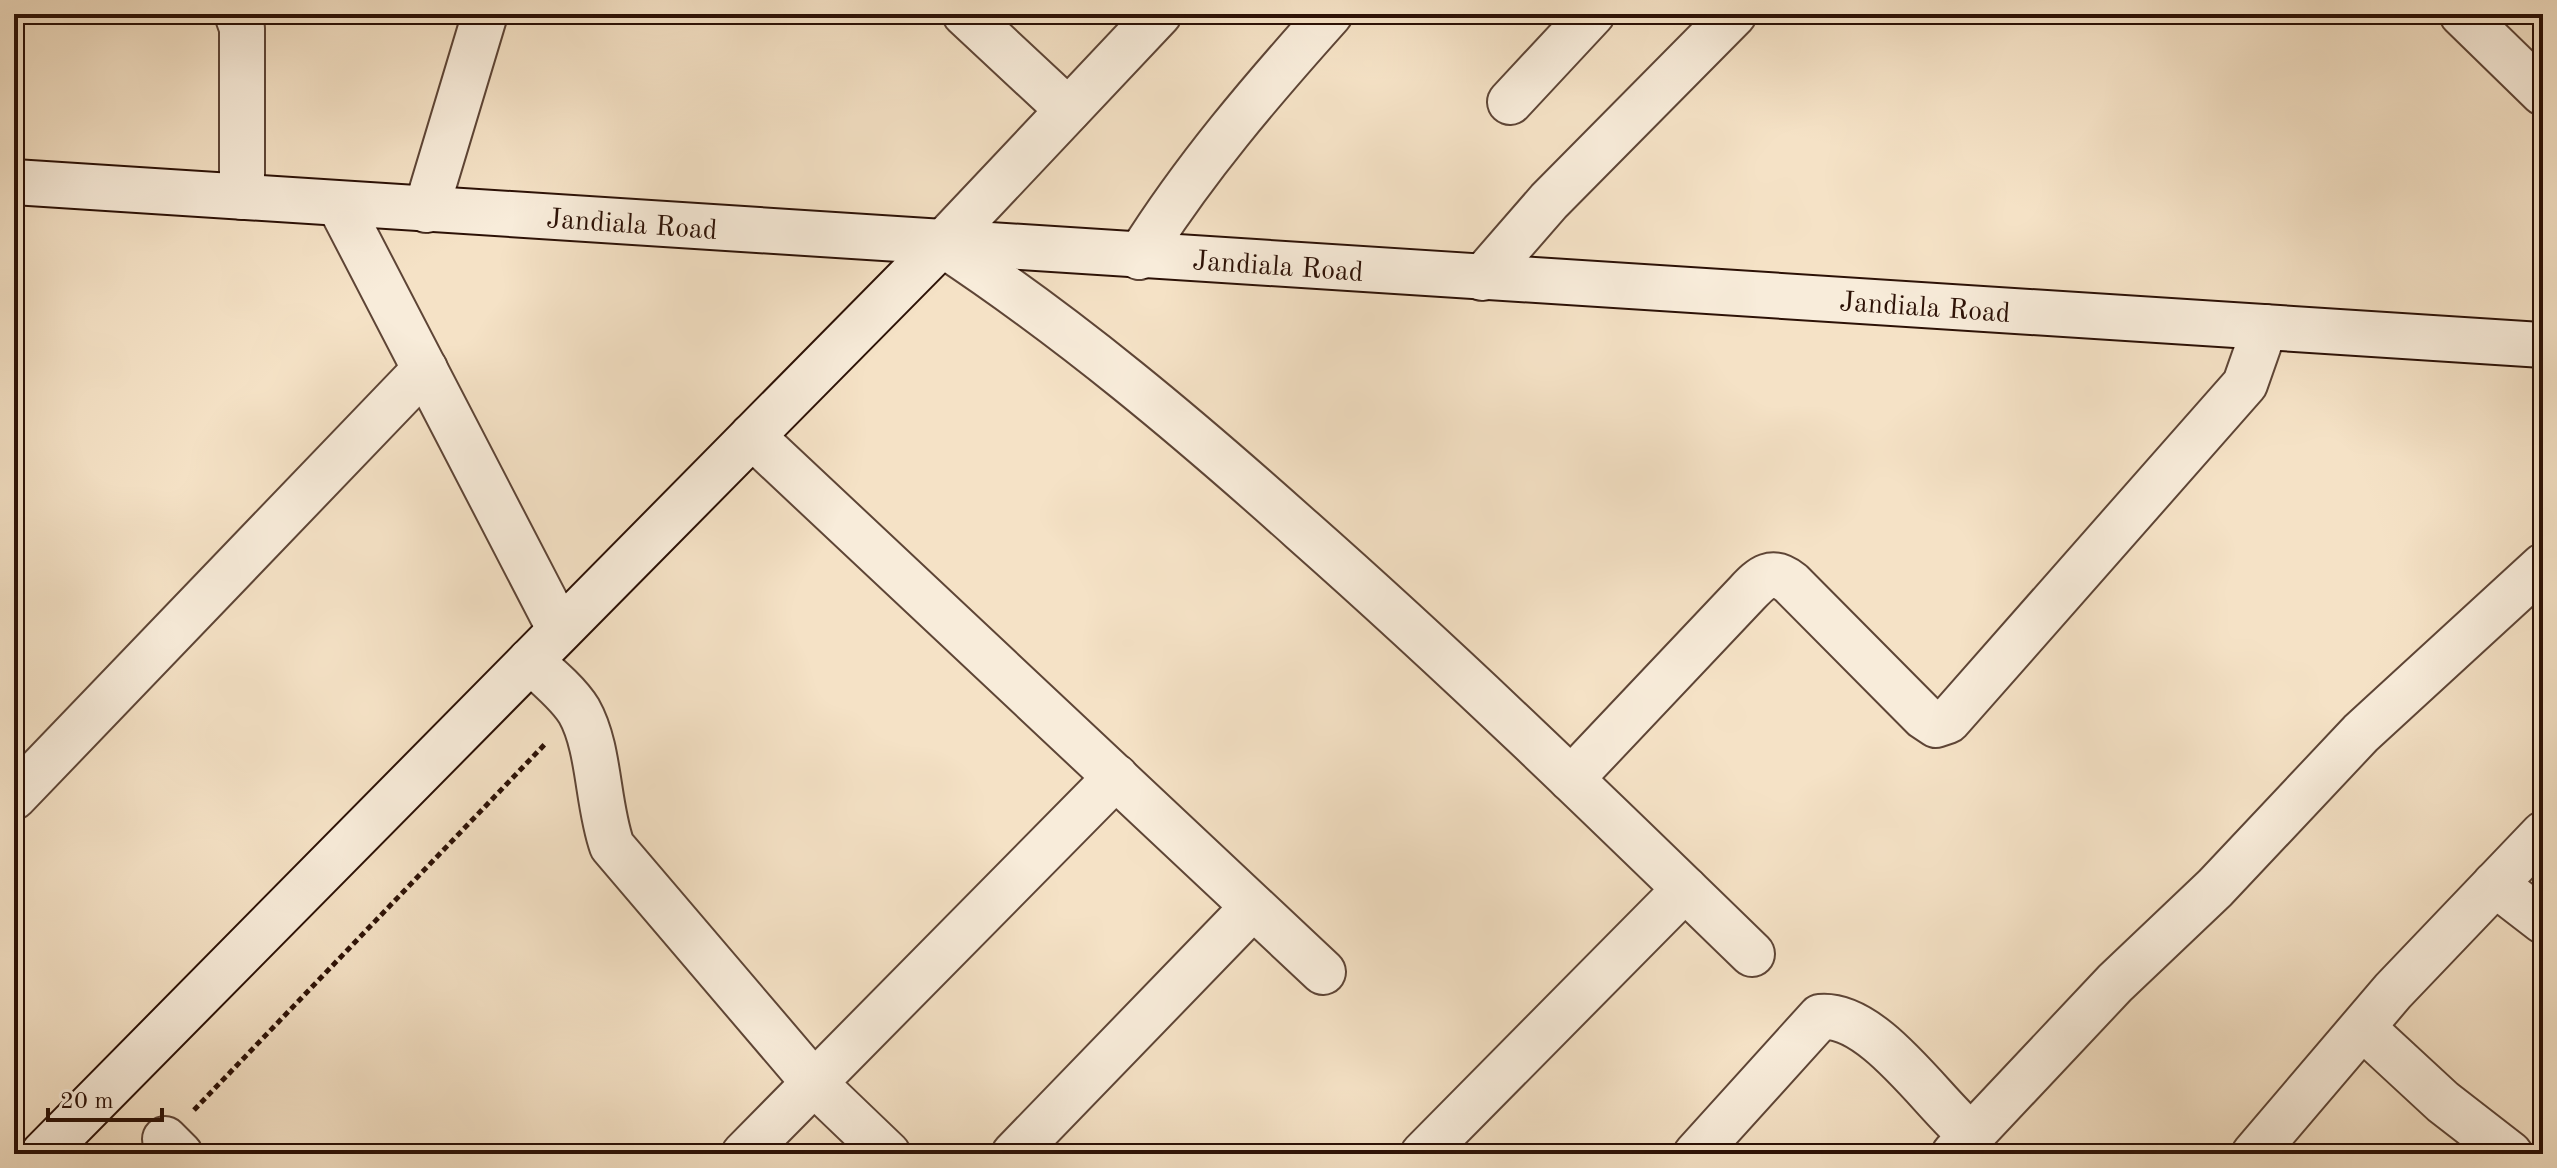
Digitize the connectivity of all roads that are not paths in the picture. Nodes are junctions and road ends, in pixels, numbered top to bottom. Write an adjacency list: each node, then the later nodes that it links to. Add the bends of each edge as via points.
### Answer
1 (237, 14): 13 (street, via 242,28)
2 (485, 14): 15 (street)
3 (965, 14): 11 (street)
4 (1159, 14): 11 (street)
5 (1330, 14): 17 (street, via 1255,97)
6 (1592, 14): 10 (street)
7 (1734, 14): 18 (street, via 1549,201)
8 (2462, 14): 9 (street)
9 (2543, 93)
10 (1510, 102)
11 (1068, 110): 16 (street)
12 (14, 182): 13 (street, Jandiala Road)
13 (242, 197): 14 (street, Jandiala Road)
14 (339, 204): 15 (street, Jandiala Road); 21 (street)
15 (426, 210): 16 (street, Jandiala Road)
16 (942, 244): 17 (street, Jandiala Road); 22 (street); 27 (street, via 1025,299 1172,414 1450,660)
17 (1139, 257): 18 (street, Jandiala Road)
18 (1482, 278): 19 (street, Jandiala Road)
19 (2265, 327): 20 (street, Jandiala Road); 27 (street, via 2245,384 1948,721 1936,725 1924,717 1791,583 1773,574 1747,593)
20 (2543, 345)
21 (425, 369): 24 (street); 28 (street)
22 (752, 436): 24 (street); 26 (street)
23 (2543, 566): 38 (street, via 2361,733)
24 (560, 630): 25 (street)
25 (530, 661): 37 (street, via 578,709 589,736 612,846); 39 (street)
26 (1116, 777): 32 (street); 37 (street)
27 (1571, 779): 31 (street)
28 (14, 797)
29 (2543, 834): 30 (street)
30 (2495, 884): 33 (street); 36 (street)
31 (1685, 889): 34 (street); 43 (street)
32 (1253, 907): 35 (street); 42 (street)
33 (2543, 921)
34 (1752, 954)
35 (1323, 972)
36 (2363, 1028): 45 (street); 46 (street, via 2443,1102)
37 (815, 1084): 40 (street); 41 (street)
38 (1963, 1144): 44 (street, via 1911,1069 1858,1029 1830,1016 1820,1017)
39 (43, 1154)
40 (744, 1154)
41 (888, 1154)
42 (1014, 1154)
43 (1423, 1154)
44 (1696, 1154)
45 (2254, 1154)
46 (2510, 1154)

